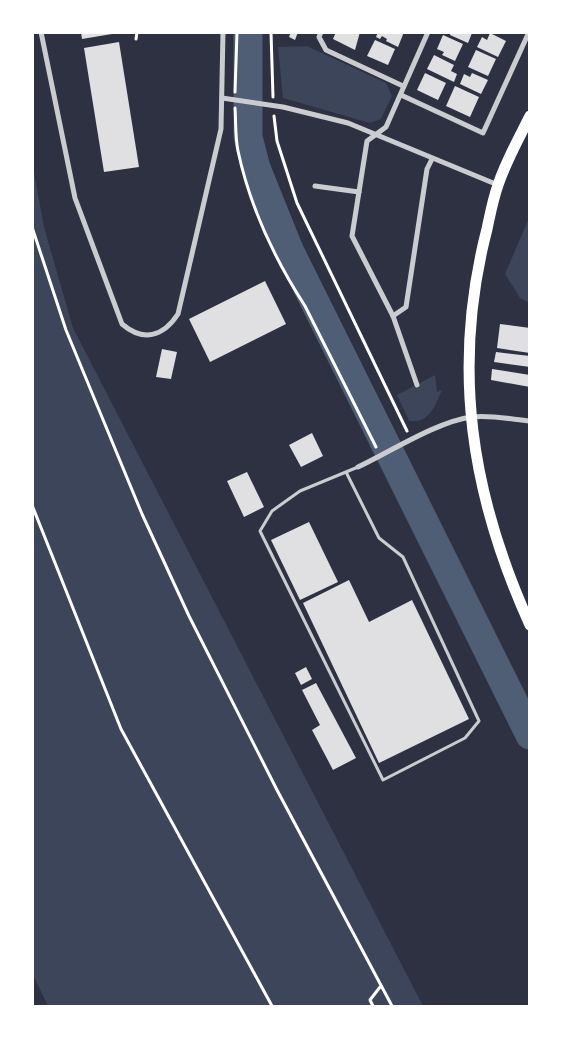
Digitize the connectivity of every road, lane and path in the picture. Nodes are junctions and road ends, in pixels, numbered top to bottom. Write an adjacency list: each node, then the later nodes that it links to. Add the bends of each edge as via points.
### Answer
1 (41, 32): 12 (street, via 75,198 122,324 132,333 153,335 170,326 178,314 221,129)
2 (137, 32): 9 (path)
3 (223, 32): 12 (street)
4 (237, 32): 13 (path)
5 (271, 32): 14 (path)
6 (321, 32): 10 (street, via 318,37 326,50)
7 (428, 32): 10 (street)
8 (529, 32): 11 (street, via 483,133)
9 (136, 39)
10 (403, 86): 11 (street)
11 (401, 95): 16 (street, via 386,127)
12 (222, 98): 13 (street)
13 (234, 100): 14 (street); 27 (path, via 237,149 255,214)
14 (273, 105): 16 (street, via 348,123); 26 (path, via 277,141 297,203)
15 (530, 116): 18 (main road)
16 (377, 135): 17 (street); 20 (street, via 367,141)
17 (432, 159): 18 (street); 22 (street, via 406,307)
18 (498, 185): 24 (main road, via 473,296 469,333)
19 (315, 186): 20 (street)
20 (359, 192): 22 (street, via 352,236)
21 (32, 226): 32 (path, via 66,330 142,514 198,634)
22 (393, 316): 23 (street)
23 (417, 385)
24 (470, 417): 25 (street, via 493,416); 26 (street); 31 (main road, via 485,506)
25 (530, 422)
26 (412, 441): 27 (street)
27 (381, 456): 28 (street)
28 (358, 467): 29 (lane)
29 (346, 472): 29 (lane, via 379,538 403,557 479,721 465,738 383,780 260,531 272,511 300,491)
30 (32, 505): 33 (path, via 122,729)
31 (530, 625)
32 (380, 987): 34 (path, via 370,1000); 35 (path)
33 (272, 1006)
34 (373, 1006)
35 (392, 1006)

